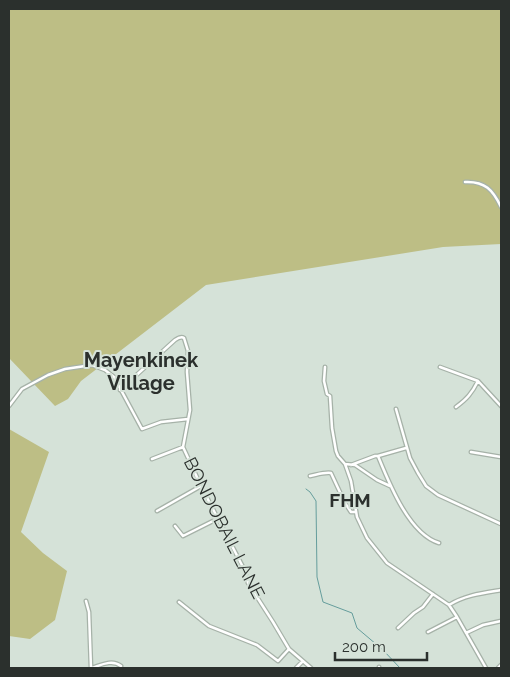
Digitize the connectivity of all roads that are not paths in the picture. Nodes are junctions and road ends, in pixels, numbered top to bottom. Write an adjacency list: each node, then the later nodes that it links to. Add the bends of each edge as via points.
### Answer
1 (465, 182): 2 (street, via 484,185 495,194)
2 (501, 206)
3 (326, 367): 18 (street, via 324,381 330,396 336,451)
4 (440, 367): 5 (street)
5 (478, 381): 8 (street); 9 (street, via 473,391)
6 (120, 390): 7 (street, via 110,373 87,365 36,381 19,391); 11 (street, via 142,429 161,422); 11 (street, BONDOBAIL LANE, via 182,337 188,351)
7 (9, 406)
8 (501, 406)
9 (456, 407)
10 (396, 409): 13 (street)
11 (188, 419): 12 (street, BONDOBAIL LANE)
12 (184, 446): 17 (street); 21 (street, BONDOBAIL LANE)
13 (407, 448): 15 (street); 26 (street, via 426,486 452,503)
14 (471, 452): 16 (street)
15 (378, 456): 19 (street); 22 (street)
16 (501, 457)
17 (152, 459)
18 (345, 464): 19 (street); 24 (street)
19 (351, 465): 22 (street)
20 (310, 476): 24 (street, via 330,473 351,512)
21 (201, 486): 23 (street); 25 (street, BONDOBAIL LANE)
22 (390, 487): 28 (street, via 413,524)
23 (158, 511)
24 (356, 512): 30 (street, via 367,538 387,563)
25 (217, 519): 27 (street, via 183,536); 39 (street, BONDOBAIL LANE, via 248,583)
26 (501, 524)
27 (175, 526)
28 (439, 543)
29 (501, 590): 33 (street, via 483,592)
30 (433, 594): 33 (street); 36 (street)
31 (86, 601): 43 (street)
32 (179, 602): 39 (street, via 209,626 257,645 278,661)
33 (449, 605): 34 (street)
34 (457, 617): 37 (street); 38 (street)
35 (501, 621): 38 (street)
36 (398, 628)
37 (428, 632)
38 (466, 632): 46 (street)
39 (289, 649): 40 (street, BONDOBAIL LANE)
40 (303, 661): 44 (street); 45 (street, BONDOBAIL LANE)
41 (501, 665): 47 (street)
42 (121, 666): 43 (street, via 113,662)
43 (91, 668)
44 (296, 668)
45 (312, 668)
46 (486, 668)
47 (498, 668)

